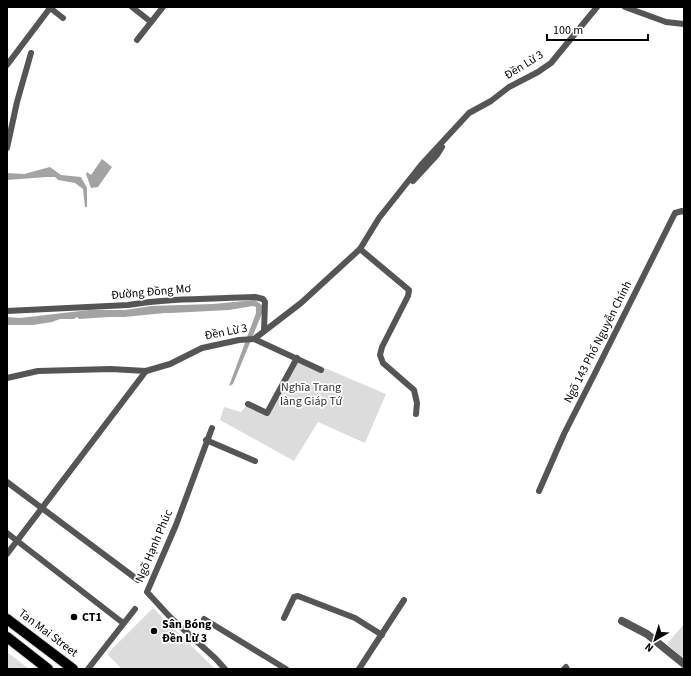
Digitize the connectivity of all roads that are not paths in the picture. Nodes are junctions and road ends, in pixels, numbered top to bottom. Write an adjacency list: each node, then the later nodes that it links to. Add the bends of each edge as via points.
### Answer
1 (132, 7): 7 (street)
2 (163, 7): 7 (street)
3 (597, 7): 14 (street, Đền Lừ 3, via 551,63 469,113 421,165 380,218)
4 (626, 7): 8 (street, via 666,22)
5 (49, 8): 6 (street); 11 (street)
6 (63, 18)
7 (151, 22): 9 (street)
8 (684, 24)
9 (137, 40)
10 (31, 53): 12 (street)
11 (7, 65)
12 (7, 148)
13 (684, 212): 28 (street, Ngõ 143 Phố Nguyễn Chính, via 675,213 564,434)
14 (360, 249): 16 (street, Đền Lừ 3, via 301,303); 23 (street, via 409,290 380,355 383,363 414,390)
15 (7, 311): 16 (street, Đường Đồng Mơ, via 255,297 265,302)
16 (264, 331): 17 (street, Đền Lừ 3)
17 (254, 338): 18 (street); 20 (street, Đền Lừ 3, via 202,348 170,364)
18 (297, 358): 19 (street); 22 (street, via 267,413)
19 (321, 370)
20 (146, 371): 21 (street, Đền Lừ 3, via 38,371); 29 (street)
21 (7, 378)
22 (248, 404)
23 (416, 414)
24 (212, 428): 25 (street, Ngõ Hạnh Phúc)
25 (206, 440): 26 (street); 47 (street, Ngõ Hạnh Phúc, via 176,525 147,592)
26 (255, 461)
27 (7, 482): 29 (street)
28 (539, 491)
29 (42, 508): 31 (street); 33 (street)
30 (7, 533): 31 (street)
31 (17, 541): 32 (street); 40 (street)
32 (7, 554)
33 (138, 580)
34 (404, 600): 41 (street)
35 (135, 609): 40 (street)
36 (7, 618): 45 (main road, Tan Mai Street)
37 (284, 618): 41 (street, via 294,597 298,596 355,618)
38 (204, 619): 48 (street)
39 (622, 621): 43 (street, via 647,634)
40 (123, 623): 46 (street)
41 (382, 635): 49 (street)
42 (7, 637): 44 (main road)
43 (684, 664)
44 (48, 669)
45 (73, 669)
46 (88, 669)
47 (225, 669)
48 (286, 669)
49 (359, 669)
50 (564, 669): 51 (street)
51 (568, 669)

